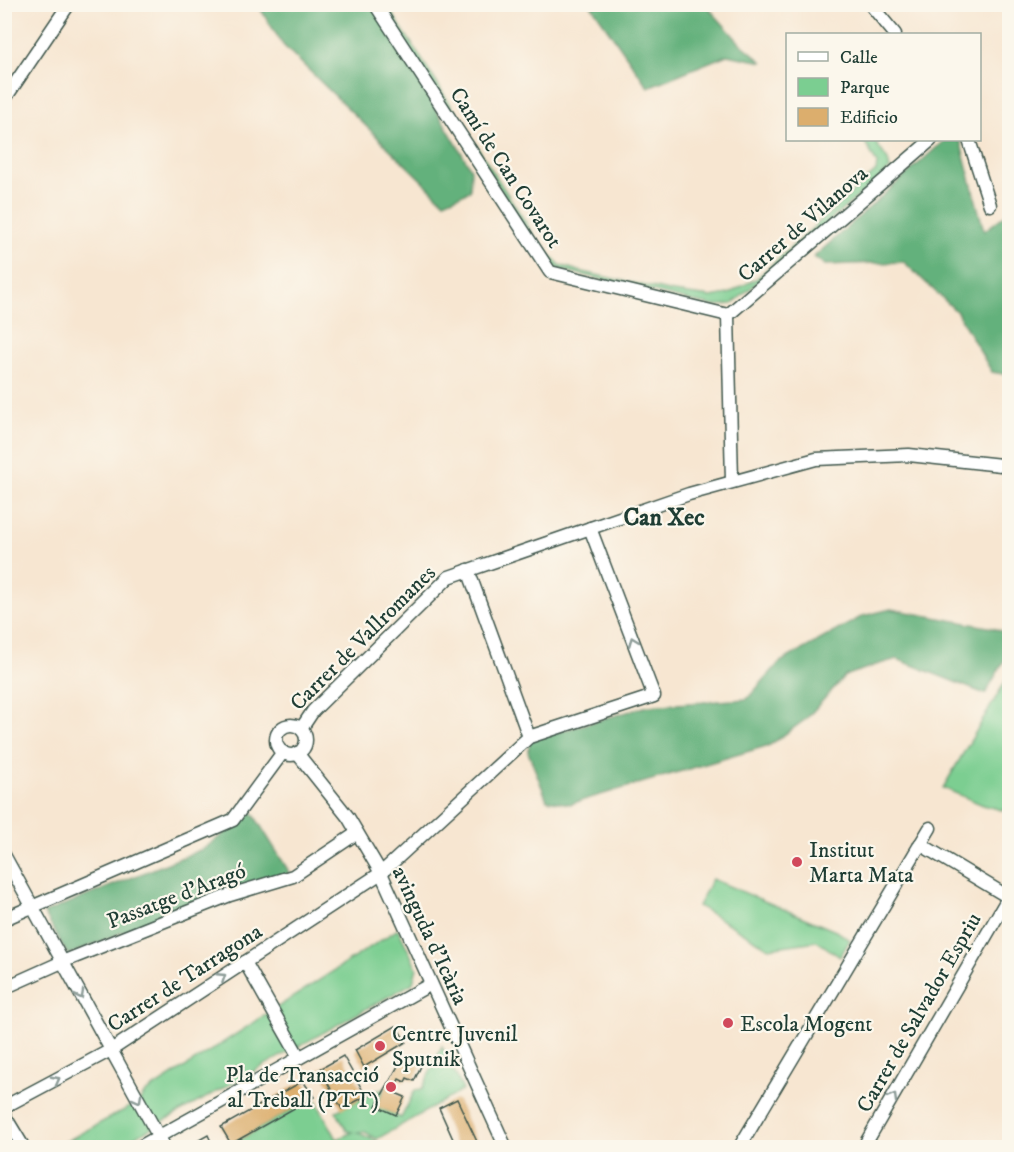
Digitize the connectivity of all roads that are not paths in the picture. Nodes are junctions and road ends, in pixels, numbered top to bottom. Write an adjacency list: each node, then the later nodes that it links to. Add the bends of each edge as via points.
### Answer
1 (69, 4): 5 (street)
2 (375, 4): 9 (street, Camí de Can Covarot, via 550,272)
3 (870, 4): 4 (street)
4 (894, 33)
5 (4, 100)
6 (930, 141): 9 (street, Carrer de Vilanova)
7 (969, 141): 8 (street)
8 (990, 205)
9 (728, 315): 11 (street)
10 (1010, 466): 11 (street, Carrer de Vallromanes, via 909,455 816,459)
11 (732, 482): 12 (street, Carrer de Vallromanes)
12 (590, 528): 13 (street, Carrer de Vallromanes); 15 (street, one-way to 12, via 654,696)
13 (468, 570): 14 (street, Carrer de Vallromanes, via 448,576 313,711); 15 (street)
14 (300, 729): 16 (street, via 292,725 279,731 276,740); 17 (street, via 305,742)
15 (529, 737): 22 (street, Carrer de Tarragona)
16 (283, 752): 17 (street); 24 (street, via 233,820)
17 (297, 753): 19 (street, avinguda d'Icària)
18 (930, 828): 20 (street)
19 (357, 833): 22 (street, avinguda d'Icària); 26 (street, Passatge d'Aragó, via 293,876 230,895)
20 (920, 844): 23 (street); 39 (street)
21 (4, 855): 24 (street)
22 (381, 873): 27 (street, Carrer de Tarragona); 28 (street, avinguda d'Icària)
23 (1009, 898): 40 (street, Carrer de Salvador Espriu, one-way to 23)
24 (32, 908): 25 (street); 26 (street)
25 (4, 920)
26 (62, 962): 29 (street, Passatge d'Aragó); 30 (street, one-way to 30)
27 (245, 962): 30 (street, Carrer de Tarragona, one-way to 27); 31 (street)
28 (430, 984): 31 (street); 38 (street, avinguda d'Icària)
29 (4, 988)
30 (111, 1050): 32 (street, Carrer de Tarragona, one-way to 30); 34 (street, one-way to 34)
31 (299, 1058): 34 (street)
32 (4, 1107)
33 (4, 1115): 35 (street)
34 (158, 1136): 36 (street); 37 (street)
35 (24, 1148)
36 (138, 1148)
37 (165, 1148)
38 (506, 1148)
39 (740, 1148)
40 (863, 1148)

